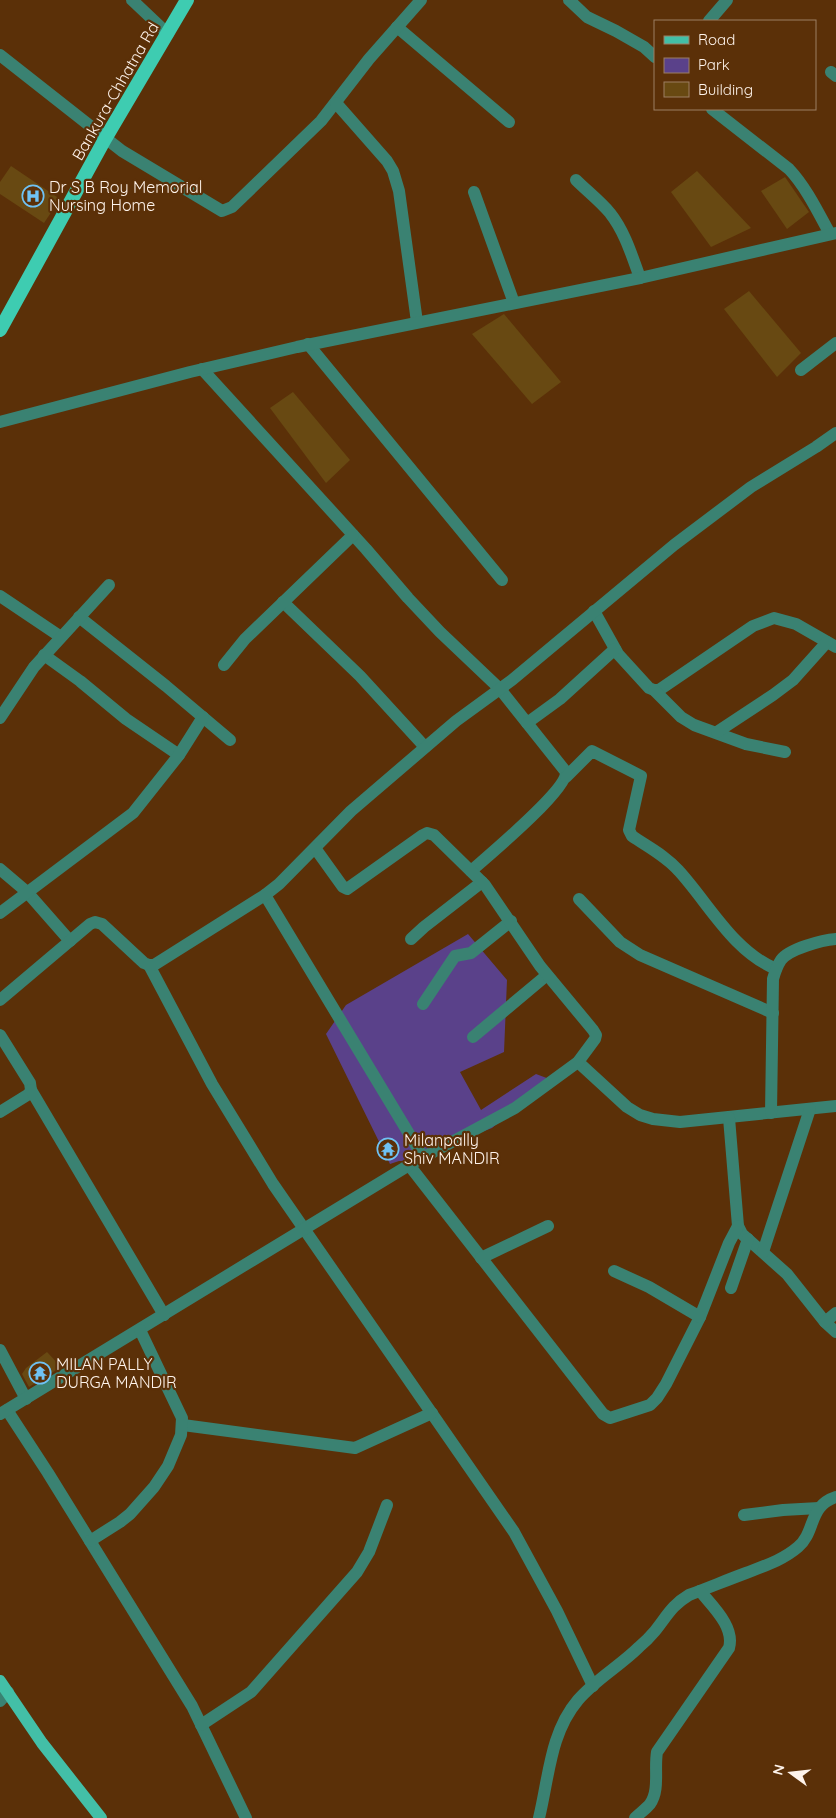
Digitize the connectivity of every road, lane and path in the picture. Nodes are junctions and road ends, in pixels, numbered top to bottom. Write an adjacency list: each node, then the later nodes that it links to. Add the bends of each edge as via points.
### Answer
1 (132, 0): 8 (street)
2 (188, 0): 8 (highway, Bankura-Chhatna Rd)
3 (421, 0): 7 (street)
4 (569, 0): 10 (street, via 587,17 616,30)
5 (727, 0): 6 (street)
6 (710, 20)
7 (397, 27): 11 (street); 13 (street)
8 (168, 34): 14 (highway, Bankura-Chhatna Rd)
9 (0, 55): 14 (street)
10 (654, 55)
11 (336, 103): 14 (street, via 312,131 226,210 217,210); 20 (street, via 387,160 393,172)
12 (713, 110): 17 (street, via 796,176)
13 (509, 122)
14 (105, 139): 21 (highway, Bankura-Chhatna Rd)
15 (576, 180): 18 (street, via 616,222)
16 (474, 192): 19 (street)
17 (833, 233): 18 (street)
18 (640, 278): 19 (street)
19 (514, 304): 20 (street)
20 (417, 322): 23 (street)
21 (1, 325)
22 (836, 343): 25 (street)
23 (308, 344): 24 (street); 29 (street)
24 (202, 369): 26 (street); 28 (street)
25 (801, 370)
26 (0, 422)
27 (836, 433): 33 (street, via 736,499)
28 (353, 535): 32 (street); 40 (street, via 440,632)
29 (502, 580)
30 (108, 585): 34 (street)
31 (0, 596): 35 (street)
32 (283, 602): 39 (street); 47 (street, via 360,676)
33 (594, 611): 37 (street); 40 (street)
34 (79, 617): 35 (street); 42 (street)
35 (60, 637): 38 (street)
36 (832, 644): 41 (street, via 796,624 774,618 732,640 659,690); 45 (street, via 793,680)
37 (615, 648): 41 (street); 44 (street, via 560,699)
38 (44, 655): 43 (street); 49 (street, via 126,719)
39 (224, 665)
40 (500, 689): 44 (street); 47 (street)
41 (654, 690): 45 (street, via 681,717)
42 (203, 717): 46 (street); 49 (street)
43 (0, 718)
44 (527, 723): 50 (street)
45 (716, 732): 48 (street, via 746,744)
46 (230, 740)
47 (425, 748): 51 (street, via 351,811)
48 (785, 752)
49 (179, 755): 55 (street, via 133,813)
50 (566, 776): 53 (street, via 533,815); 64 (street, via 592,750 641,776 629,830 632,836 670,862 723,926 757,960)
51 (315, 848): 53 (street, via 345,889 427,833 434,835); 56 (street)
52 (0, 869): 55 (street)
53 (471, 871): 54 (street)
54 (482, 882): 59 (street); 60 (street)
55 (27, 892): 58 (street); 62 (street)
56 (265, 895): 63 (street); 78 (street)
57 (579, 899): 68 (street, via 620,942 640,955)
58 (0, 913)
59 (511, 921): 65 (street); 67 (street, via 471,953 454,956)
60 (411, 939)
61 (836, 940): 64 (street, via 789,953)
62 (70, 941): 63 (street, via 96,922); 66 (street)
63 (149, 965): 82 (street, via 212,1084)
64 (776, 969): 68 (street)
65 (547, 975): 70 (street); 71 (street, via 596,1035)
66 (0, 1000)
67 (424, 1004)
68 (773, 1013): 76 (street)
69 (0, 1035): 72 (street, via 30,1083)
70 (473, 1037)
71 (578, 1062): 77 (street, via 640,1115 680,1122); 78 (street, via 515,1108)
72 (31, 1090): 75 (street); 89 (street)
73 (836, 1106): 74 (street)
74 (810, 1109): 76 (street); 84 (street)
75 (0, 1112)
76 (771, 1113): 77 (street)
77 (729, 1118): 81 (street)
78 (424, 1157): 79 (street)
79 (409, 1165): 82 (street); 85 (street)
80 (548, 1226): 85 (street)
81 (738, 1226): 83 (street); 90 (street)
82 (304, 1231): 89 (street); 97 (street)
83 (748, 1239): 84 (street); 87 (street)
84 (763, 1252): 91 (street, via 787,1274)
85 (481, 1258): 90 (street, via 603,1414 610,1418 644,1407 657,1398)
86 (614, 1271): 90 (street)
87 (731, 1288)
88 (836, 1313): 91 (street)
89 (164, 1316): 92 (street)
90 (700, 1317)
91 (825, 1322): 93 (street)
92 (140, 1330): 95 (street); 98 (street)
93 (836, 1332)
94 (0, 1350): 95 (street)
95 (26, 1399): 96 (street)
96 (3, 1412): 103 (street)
97 (432, 1413): 98 (street, via 355,1448); 105 (street, via 529,1556)
98 (183, 1425): 103 (street, via 168,1466 154,1486 130,1514)
99 (836, 1497): 101 (street)
100 (386, 1505): 107 (street, via 369,1552 357,1572 251,1692)
101 (819, 1508): 102 (street); 104 (street, via 805,1539 780,1560)
102 (744, 1515)
103 (90, 1541): 107 (street)
104 (700, 1591): 105 (street, via 677,1602 637,1650); 111 (street, via 729,1629 729,1648 657,1752 654,1796)
105 (593, 1686): 110 (street, via 571,1710 553,1746)
106 (2, 1692): 108 (main road)
107 (201, 1725): 109 (street)
108 (101, 1818)
109 (246, 1818)
110 (538, 1818)
111 (636, 1818)

